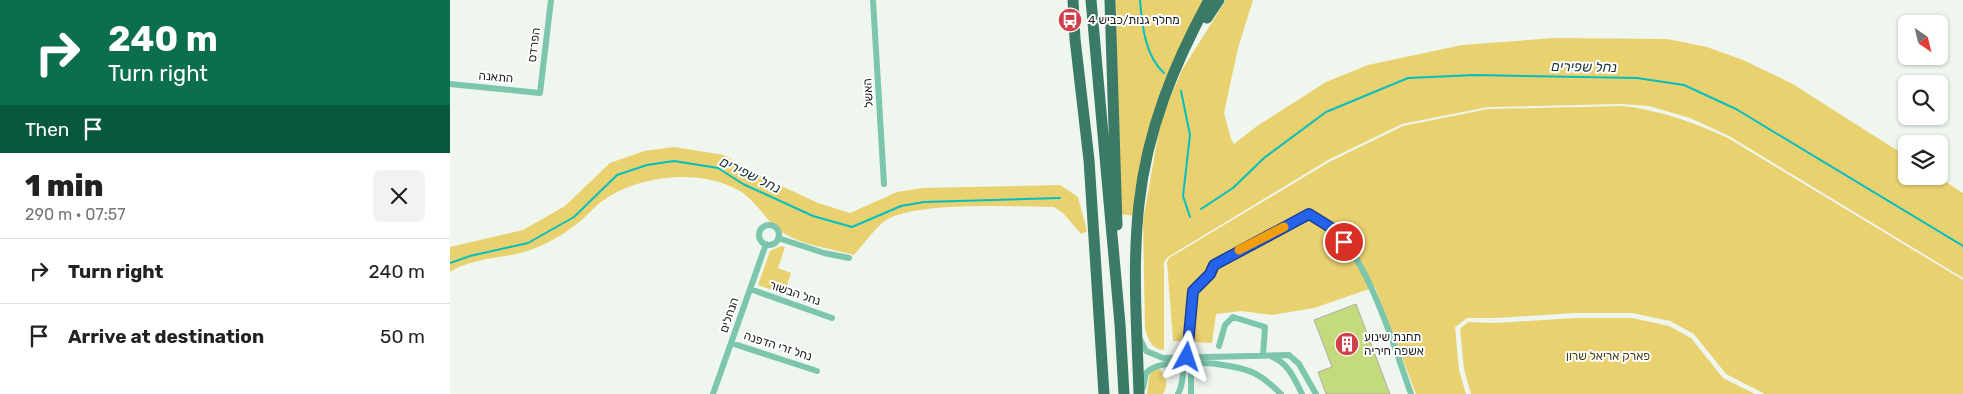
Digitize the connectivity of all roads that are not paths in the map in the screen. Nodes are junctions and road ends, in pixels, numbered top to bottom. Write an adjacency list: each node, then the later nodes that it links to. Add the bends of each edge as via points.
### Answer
1 (552, 0): 10 (street, הפרדס)
2 (873, 0): 11 (street, האשל)
3 (1073, 0): 26 (highway, via 1089,160)
4 (1091, 0): 17 (highway)
5 (1110, 0): 17 (highway)
6 (1209, 0): 9 (highway)
7 (1219, 0): 9 (highway)
8 (450, 84): 10 (street, התאנה)
9 (1165, 91): 18 (highway, via 1146,159 1139,203)
10 (540, 93)
11 (884, 184)
12 (778, 238): 13 (street, via 774,243); 13 (street, via 775,226 764,225 758,237); 14 (street)
13 (766, 244): 15 (street, הנחלים)
14 (849, 258)
15 (750, 289): 16 (street, נחל הבשור); 19 (street, הנחלים)
16 (832, 318)
17 (1120, 324): 27 (highway)
18 (1136, 327): 22 (street, via 1142,347 1150,354); 28 (highway)
19 (731, 343): 23 (street, נחל זרי הדפנה); 25 (street, הנחלים)
20 (1219, 346): 21 (street, via 1228,320 1239,318 1265,327)
21 (1264, 355): 22 (street); 31 (street, via 1278,359 1288,368); 32 (street, via 1290,355)
22 (1187, 362): 24 (street); 28 (street, via 1150,368); 29 (street); 30 (street, via 1218,363 1239,368 1263,378); 33 (street, via 1193,291 1210,274 1214,265 1304,216 1312,215 1330,227 1361,265)
23 (817, 371)
24 (1190, 393)
25 (713, 394)
26 (1104, 394)
27 (1124, 394)
28 (1141, 394)
29 (1181, 394)
30 (1281, 394)
31 (1302, 394)
32 (1316, 394)
33 (1411, 394)

